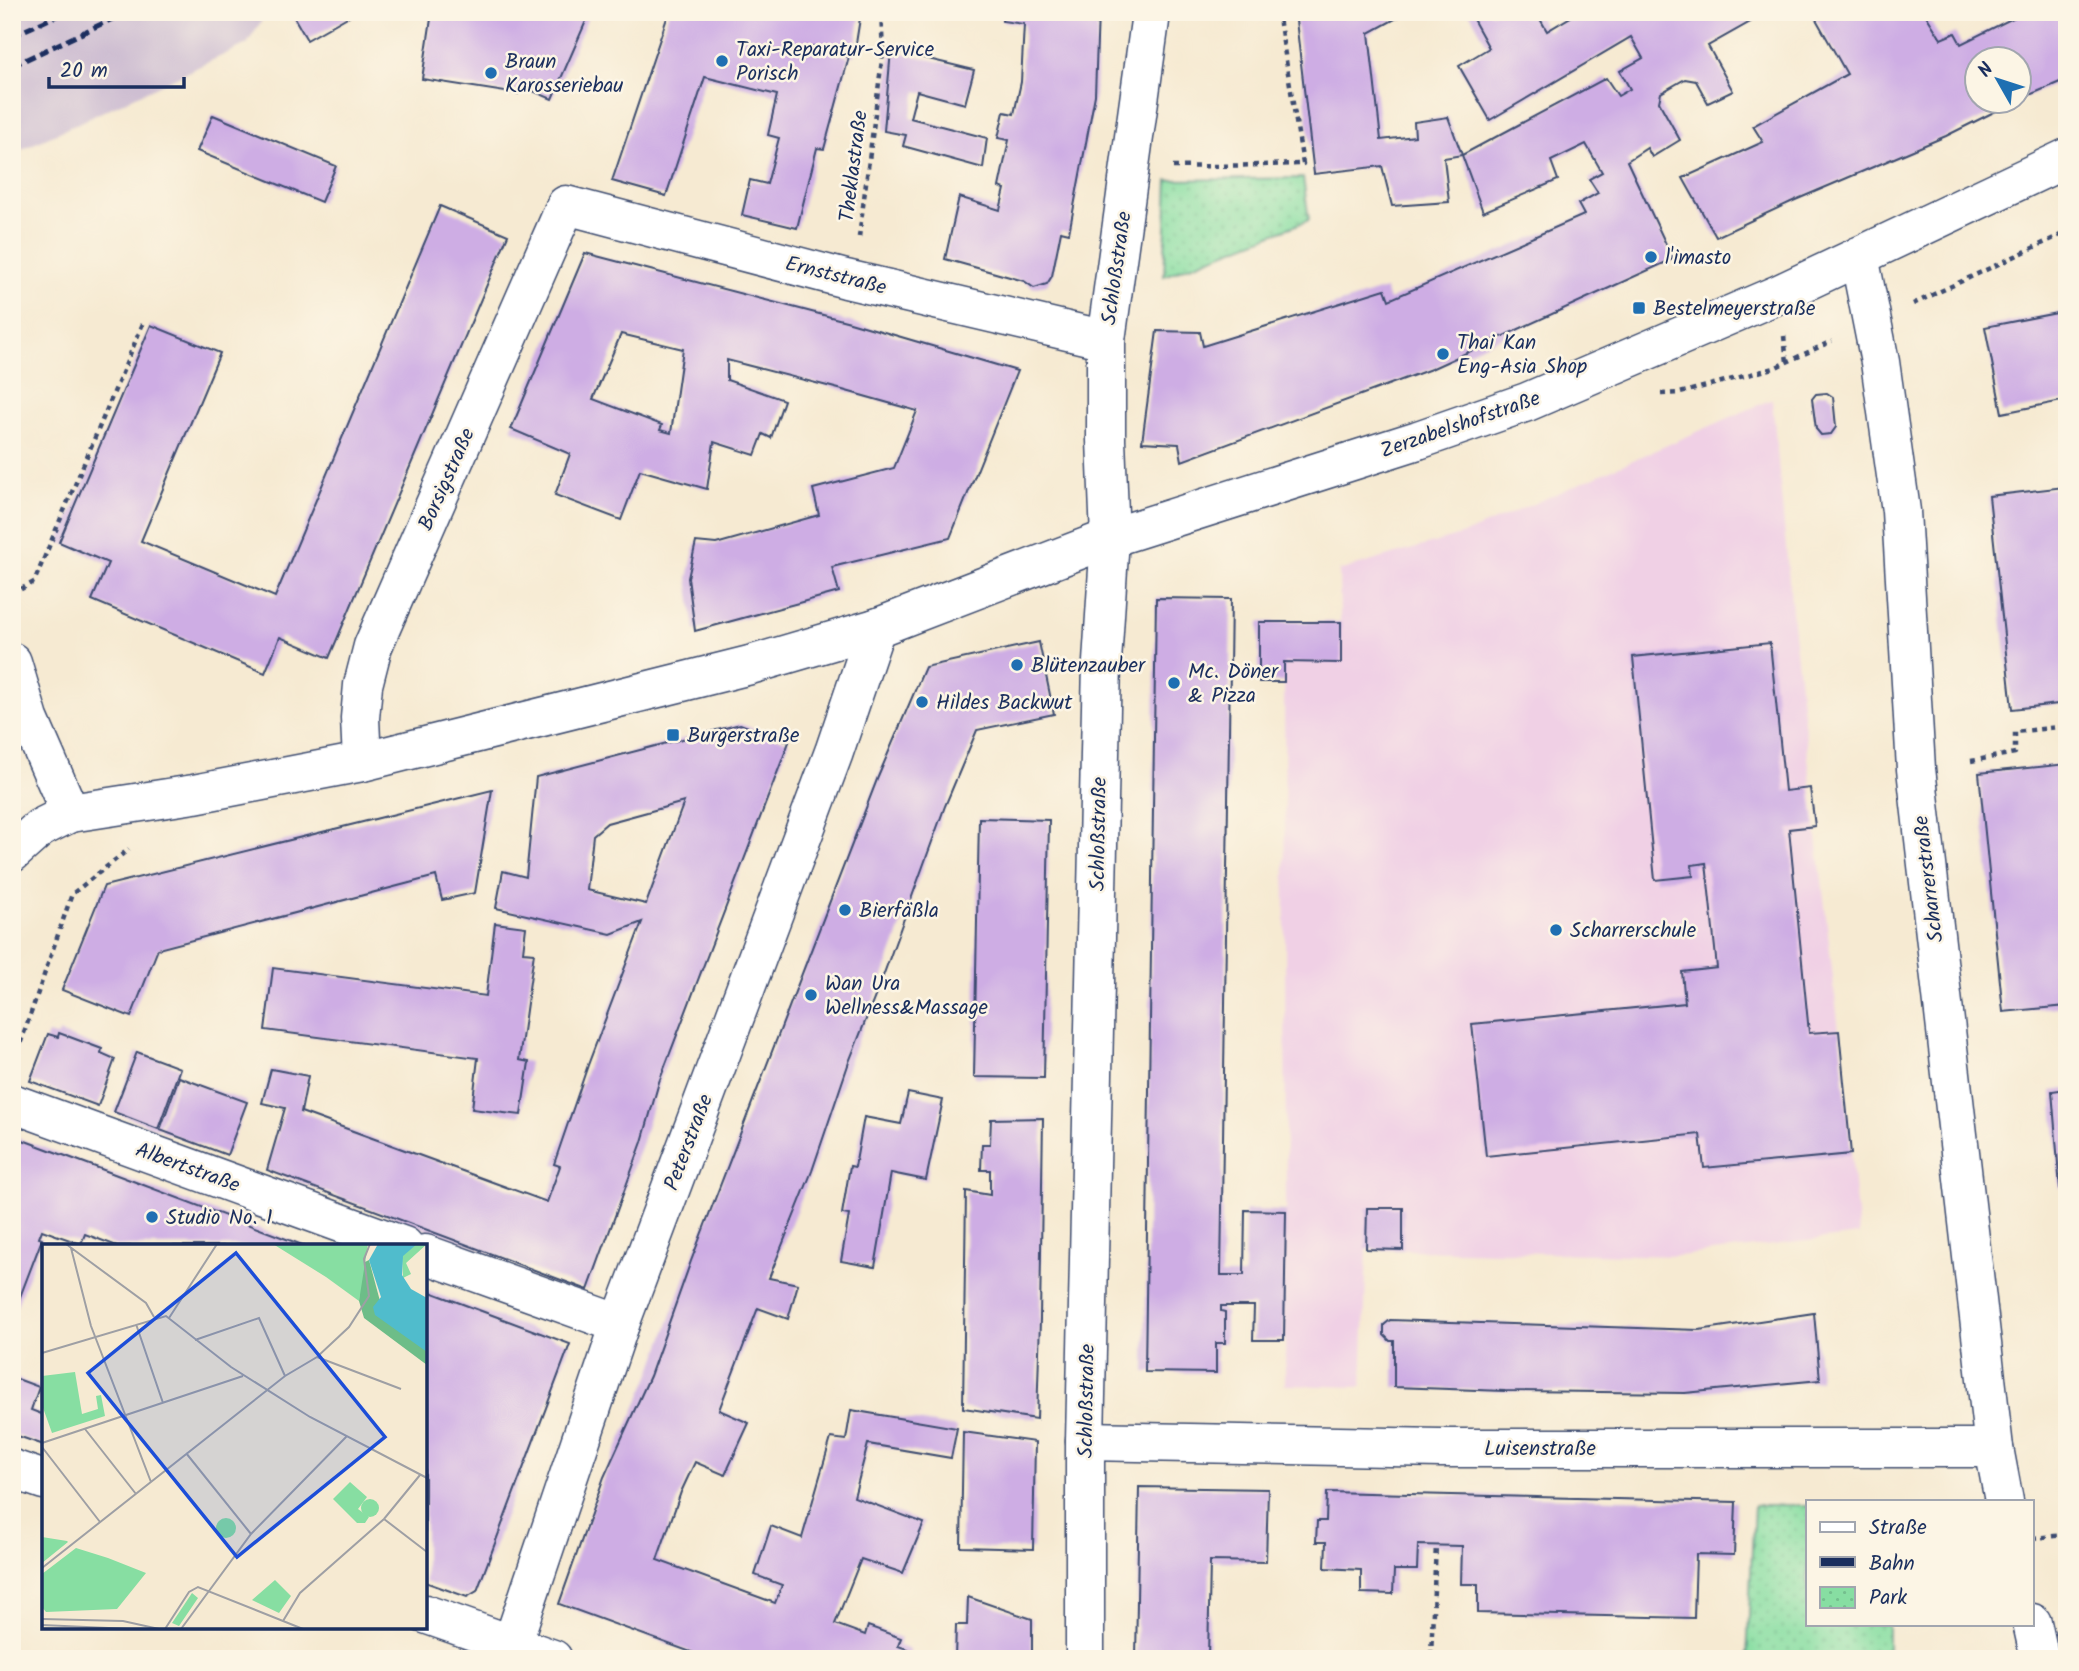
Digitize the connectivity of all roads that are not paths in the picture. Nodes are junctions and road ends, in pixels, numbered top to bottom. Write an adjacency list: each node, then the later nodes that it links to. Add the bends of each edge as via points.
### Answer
1 (1157, 15): 5 (street, Schloßstraße)
2 (2067, 158): 4 (street, Zerzabelshofstraße)
3 (566, 205): 5 (street, Ernststraße, via 846,279); 9 (street, Borsigstraße, via 373,646 363,685)
4 (1859, 256): 6 (street, Zerzabelshofstraße, via 1527,402); 17 (street, Scharrerstraße, via 1901,511 1916,769)
5 (1106, 340): 6 (street, Schloßstraße)
6 (1110, 538): 7 (street); 16 (street, Schloßstraße, via 1102,662)
7 (876, 628): 9 (street, via 750,665); 15 (street, Peterstraße)
8 (12, 662): 10 (street, via 29,719)
9 (362, 762): 10 (street)
10 (70, 813): 11 (street, via 40,828)
11 (12, 853)
12 (12, 1103): 13 (street, Albertstraße)
13 (399, 1244)
14 (427, 1255): 15 (street)
15 (620, 1324): 23 (street, Peterstraße)
16 (1085, 1441): 17 (street, Luisenstraße, via 1441,1448); 25 (street, Schloßstraße)
17 (1994, 1448): 20 (street, Scharrerstraße)
18 (12, 1469): 19 (street)
19 (42, 1479)
20 (2004, 1500)
21 (427, 1615): 23 (street)
22 (2033, 1626): 26 (street)
23 (510, 1652): 24 (street)
24 (553, 1659)
25 (1086, 1659)
26 (2040, 1659)

